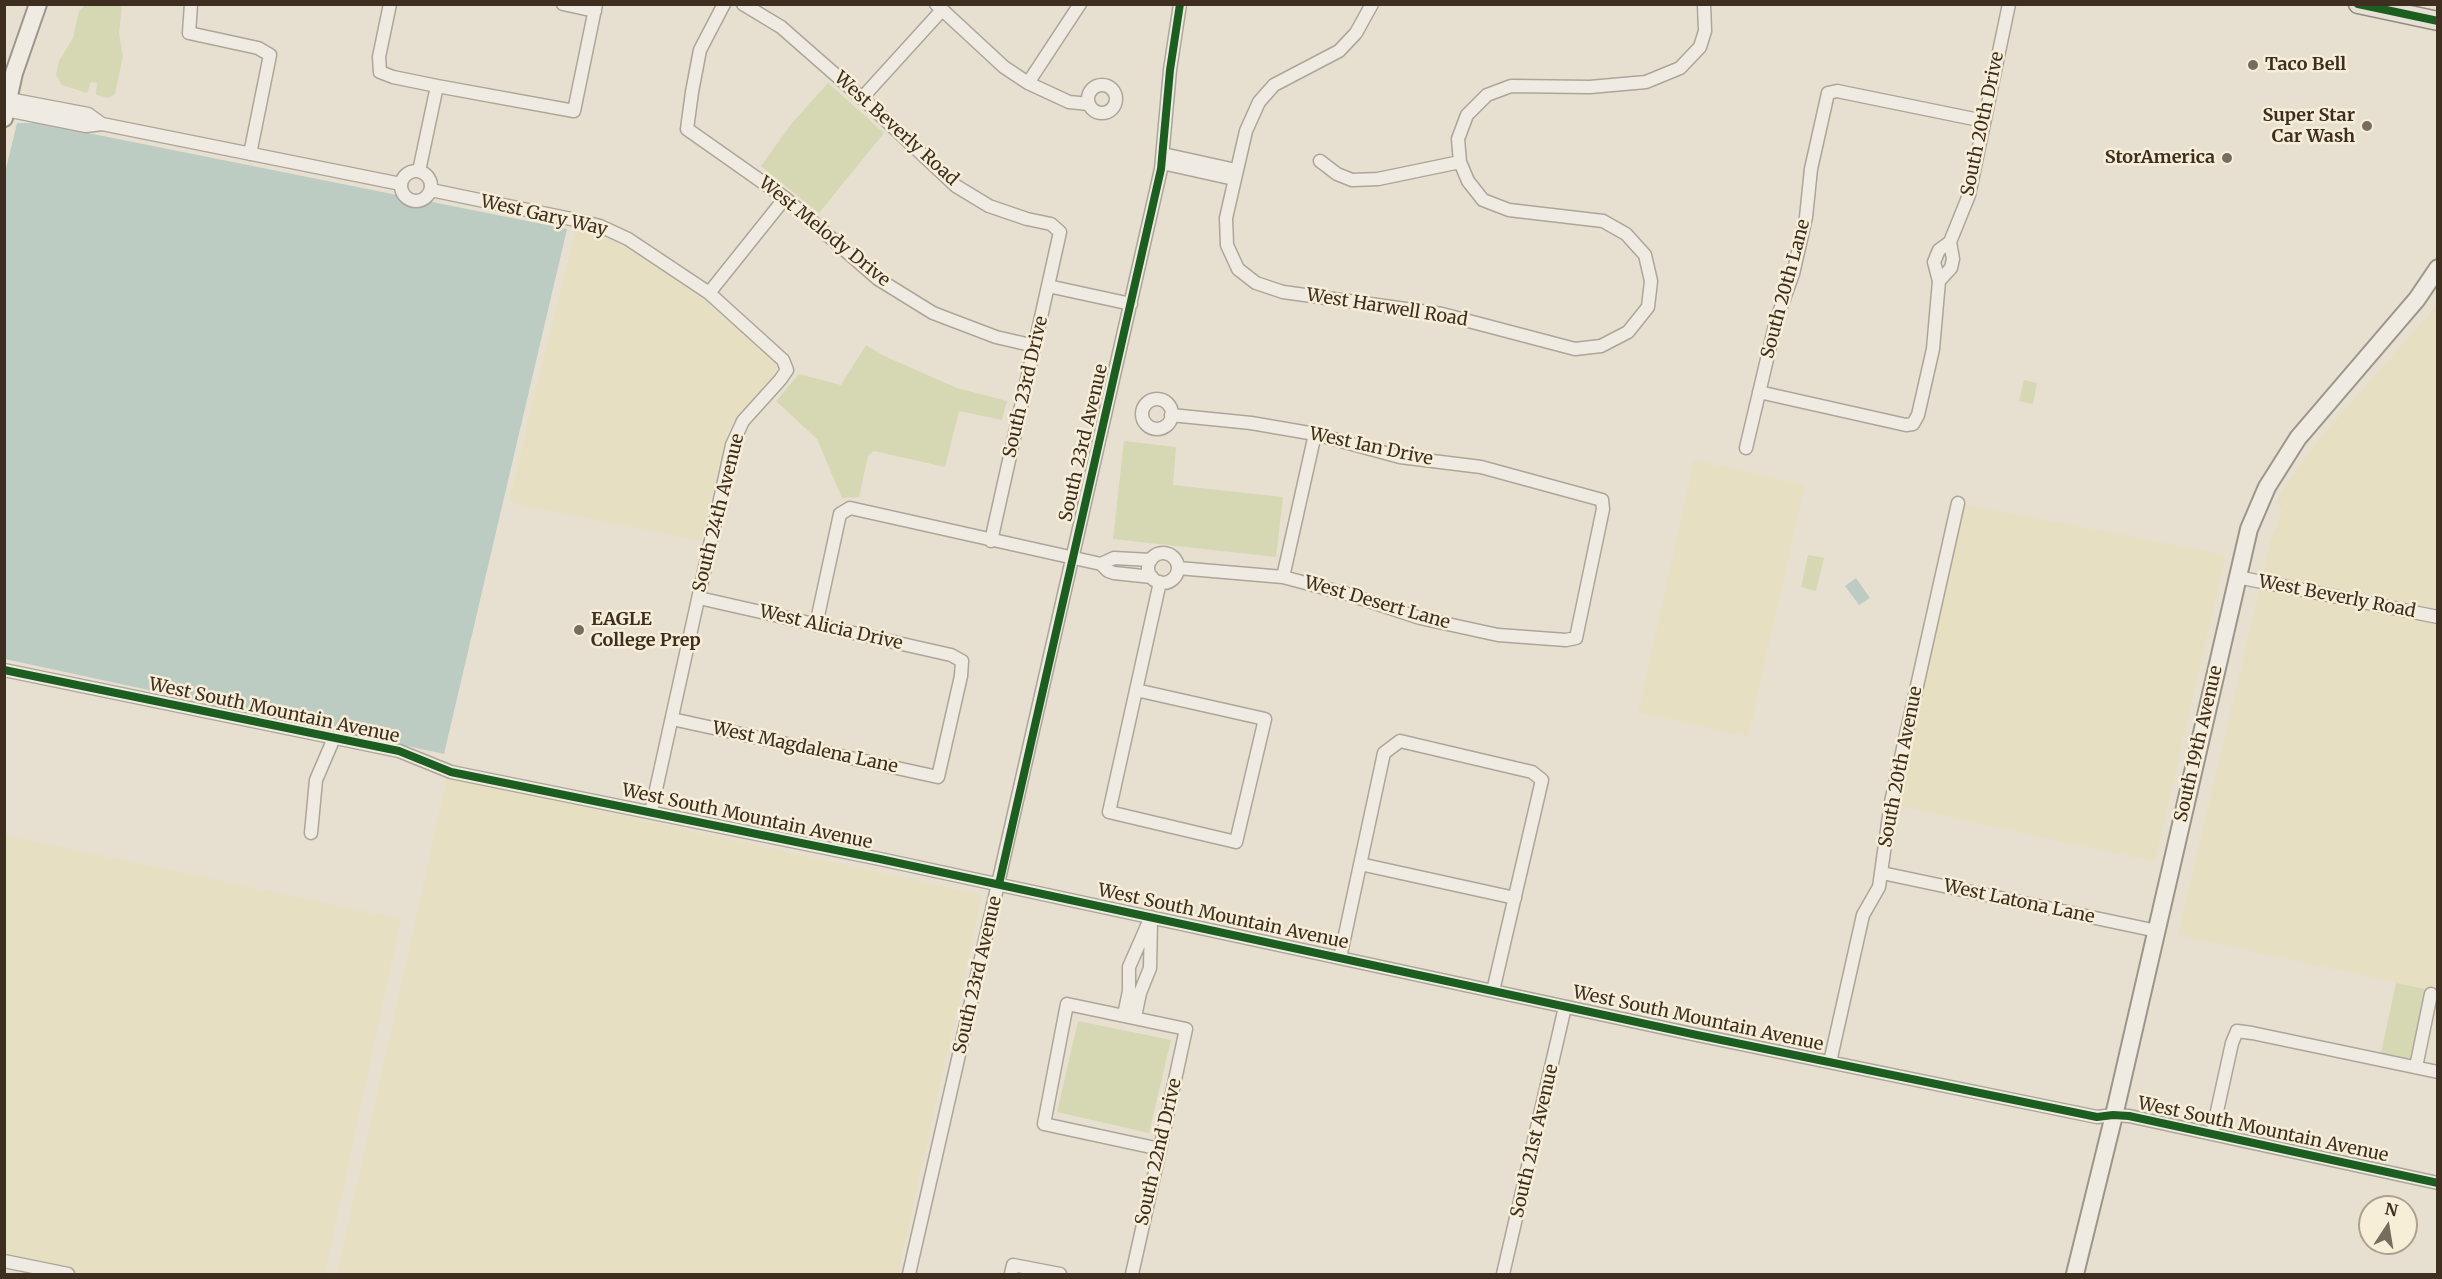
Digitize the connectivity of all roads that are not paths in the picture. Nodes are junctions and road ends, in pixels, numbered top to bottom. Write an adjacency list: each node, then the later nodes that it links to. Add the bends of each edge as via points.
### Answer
1 (38, 4): 20 (main road, via 24,39)
2 (191, 4): 22 (street, via 189,33 258,48 270,55)
3 (390, 4): 17 (street, via 379,57 381,72)
4 (562, 4): 14 (street)
5 (724, 4): 30 (street, West Melody Drive, via 700,50 687,129)
6 (743, 4): 18 (street, West Beverly Road, via 781,27)
7 (1080, 4): 16 (street)
8 (1180, 4): 23 (street, South 23rd Avenue)
9 (1372, 4): 27 (street, via 1356,33 1339,51 1274,85 1258,102)
10 (1704, 4): 25 (street, via 1705,31 1700,47 1680,68 1646,82 1590,87 1511,86 1487,95 1467,116 1458,140)
11 (2009, 4): 21 (street, South 20th Drive)
12 (2358, 4): 15 (main road)
13 (939, 7): 16 (street, via 1004,67); 18 (street)
14 (595, 8): 17 (street, via 574,111)
15 (2438, 21)
16 (1028, 83): 19 (street, via 1069,102)
17 (437, 86): 26 (street)
18 (862, 98): 31 (street, West Beverly Road, via 956,186 989,206 1051,224)
19 (1089, 104)
20 (6, 109): 22 (street)
21 (1984, 121): 38 (street, South 20th Lane, via 1837,91 1828,93 1811,169 1806,217); 38 (street, South 20th Drive, via 1969,195 1950,242 1951,268 1939,280 1933,349 1913,424)
22 (250, 154): 28 (street)
23 (1162, 158): 27 (street); 35 (street, South 23rd Avenue)
24 (1320, 161): 25 (street, via 1352,180 1378,179)
25 (1460, 162): 27 (street, West Harwell Road, via 1483,200 1509,210 1603,221 1626,234 1645,255 1651,281 1648,307 1628,332 1601,346 1575,349 1442,314 1283,292 1256,283 1238,268 1227,245 1226,218)
26 (419, 171): 28 (street, via 405,176); 29 (street, via 430,180)
27 (1235, 174)
28 (401, 184): 29 (street, via 404,196 416,202)
29 (431, 190): 34 (street, West Gary Way, via 600,226 645,248)
30 (785, 198): 34 (street); 36 (street, West Melody Drive, via 878,279 933,314 996,337)
31 (1060, 232): 33 (street, South 23rd Drive)
32 (2438, 268): 51 (main road, South 19th Avenue, via 2417,299 2282,461 2257,509)
33 (1048, 286): 35 (street); 36 (street, South 23rd Drive)
34 (710, 293): 37 (street, West Gary Way, via 783,360)
35 (1131, 304): 45 (street, South 23rd Avenue)
36 (1035, 346): 43 (street, South 23rd Drive)
37 (786, 370): 53 (street, South 24th Avenue, via 737,432)
38 (1760, 392): 41 (street, South 20th Lane)
39 (1171, 415): 40 (street, West Ian Drive)
40 (1315, 434): 50 (street); 56 (street, West Ian Drive, via 1400,457 1481,467 1602,500)
41 (1746, 448)
42 (1959, 503): 65 (street, South 20th Avenue, via 1891,802)
43 (991, 541): 45 (street); 55 (street, via 850,508 840,514)
44 (1129, 558): 46 (street); 47 (street, via 1108,559); 49 (street)
45 (1073, 559): 47 (street); 66 (street, South 23rd Avenue)
46 (1151, 560): 48 (street, via 1158,554 1167,554 1175,558); 52 (street, via 1149,568)
47 (1101, 564): 49 (street, via 1107,571)
48 (1178, 568): 50 (street, West Desert Lane); 52 (street, via 1173,579)
49 (1126, 574): 52 (street)
50 (1282, 577): 56 (street, West Desert Lane, via 1420,618 1498,635)
51 (2237, 577): 54 (street, West Beverly Road); 69 (main road, South 19th Avenue)
52 (1156, 579): 58 (street)
53 (699, 598): 55 (street, West Alicia Drive); 59 (street, South 24th Avenue)
54 (2438, 618)
55 (816, 625): 61 (street, West Alicia Drive, via 951,656 962,662)
56 (1576, 638)
57 (4, 670): 60 (street, West South Mountain Avenue)
58 (1136, 690): 58 (street, via 1265,719 1236,842 1109,812)
59 (672, 719): 61 (street, West Magdalena Lane); 62 (street, South 24th Avenue)
60 (334, 738): 62 (street, West South Mountain Avenue, via 399,752 451,772); 63 (street, via 316,780)
61 (938, 777)
62 (651, 812): 66 (street, West South Mountain Avenue)
63 (311, 833)
64 (1360, 864): 67 (street); 67 (street, via 1384,753 1400,741 1532,772 1542,780); 70 (street)
65 (1882, 873): 69 (street, West Latona Lane); 75 (street, South 20th Avenue, via 1877,894 1863,915)
66 (999, 885): 68 (street, West South Mountain Avenue); 85 (street, South 23rd Avenue)
67 (1515, 898): 71 (street)
68 (1151, 917): 70 (street, West South Mountain Avenue); 74 (street, via 1150,968); 74 (street, via 1129,967)
69 (2157, 931): 78 (main road, South 19th Avenue)
70 (1340, 958): 71 (street, West South Mountain Avenue)
71 (1493, 991): 73 (street, West South Mountain Avenue)
72 (2431, 994): 76 (street)
73 (1565, 1007): 75 (street, West South Mountain Avenue); 88 (street, South 21st Avenue)
74 (1130, 1016): 80 (street, South 22nd Drive, via 1186,1029); 80 (street, via 1067,1004 1044,1124)
75 (1830, 1062): 78 (street, West South Mountain Avenue, via 2097,1117)
76 (2416, 1067): 77 (street); 79 (street, via 2237,1031)
77 (2438, 1072)
78 (2113, 1115): 79 (street, West South Mountain Avenue); 89 (main road, South 19th Avenue)
79 (2212, 1134): 81 (street, West South Mountain Avenue)
80 (1160, 1149): 87 (street, South 22nd Drive)
81 (2438, 1183)
82 (4, 1262): 84 (street)
83 (1012, 1270): 86 (street)
84 (68, 1275)
85 (909, 1275)
86 (1060, 1275)
87 (1132, 1275)
88 (1503, 1275)
89 (2075, 1275)

